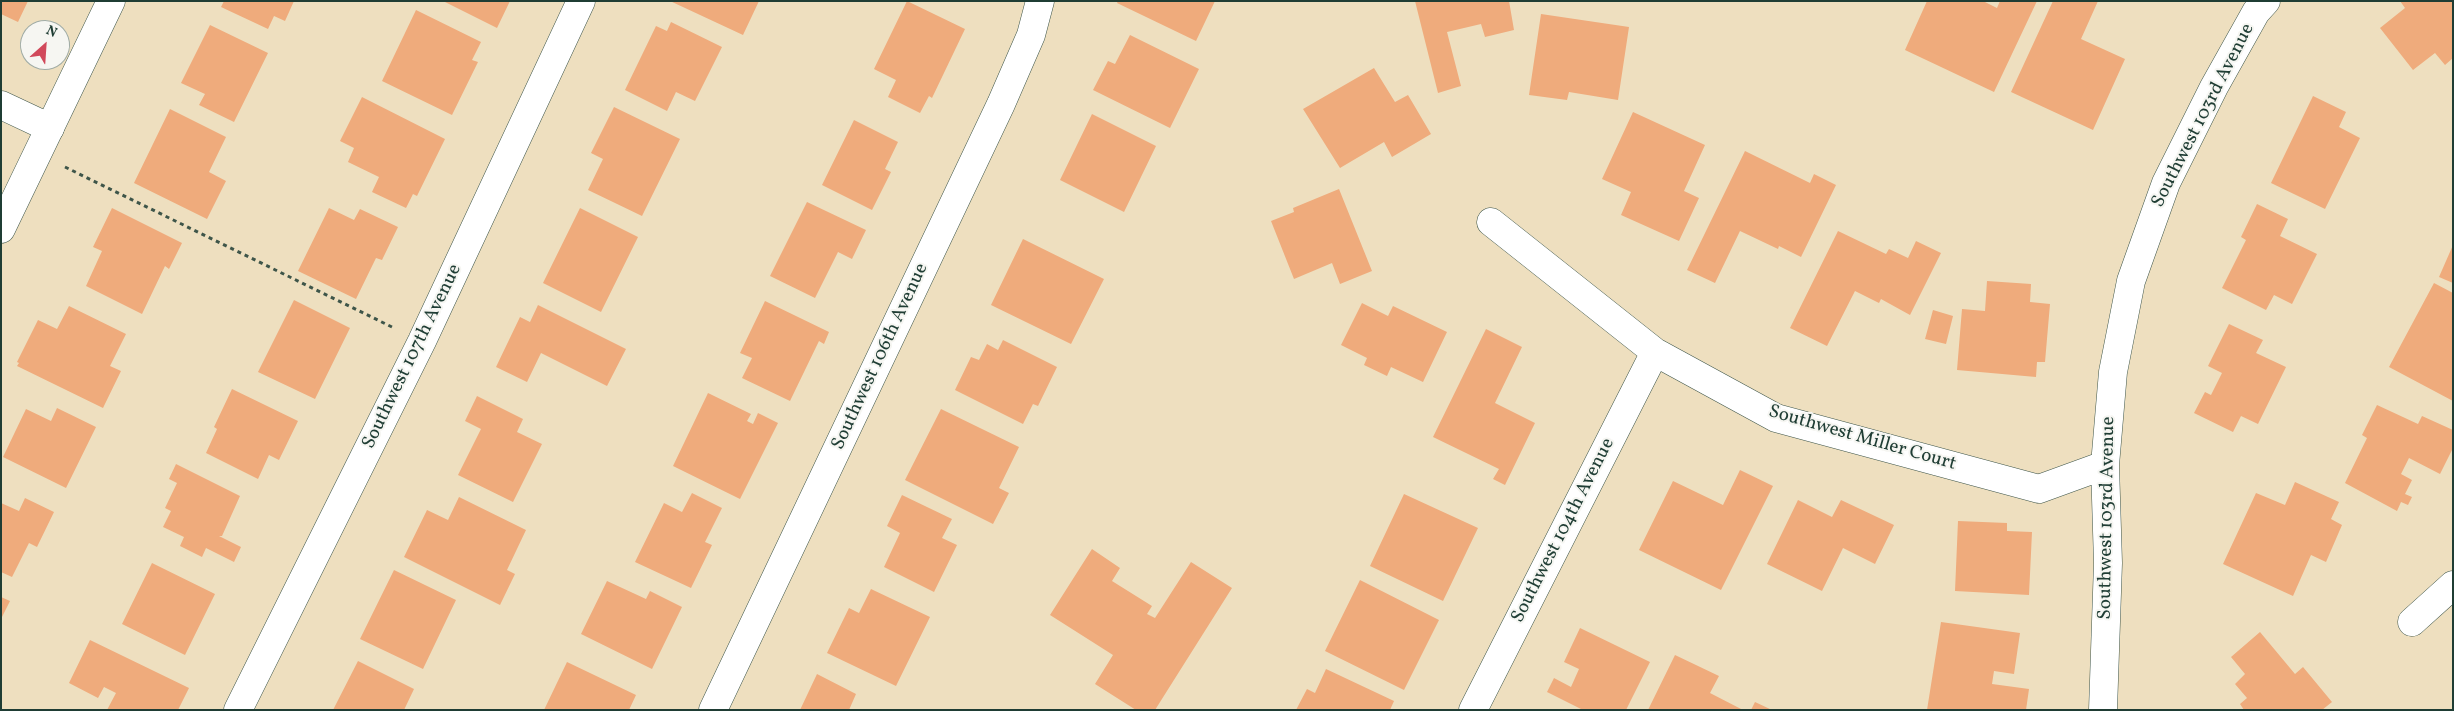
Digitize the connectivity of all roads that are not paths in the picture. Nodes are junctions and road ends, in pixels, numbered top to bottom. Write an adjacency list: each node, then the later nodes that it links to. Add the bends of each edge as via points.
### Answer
1 (111, 1): 6 (street)
2 (581, 1): 13 (street, Southwest 107th Avenue, via 422,341)
3 (1040, 1): 14 (street, Southwest 106th Avenue, via 1031,35 1001,104)
4 (2255, 5): 10 (street, Southwest 103rd Avenue, via 2166,184 2131,281 2113,372)
5 (1, 105): 6 (street)
6 (50, 128): 8 (street)
7 (1491, 222): 9 (street, Southwest Miller Court)
8 (1, 229)
9 (1655, 352): 10 (street, Southwest Miller Court, via 1776,418 2039,489); 15 (street, Southwest 104th Avenue)
10 (2105, 465): 16 (street, Southwest 103rd Avenue, via 2108,563)
11 (2453, 585): 12 (street)
12 (2412, 622)
13 (238, 710)
14 (713, 710)
15 (1473, 710)
16 (2103, 710)

